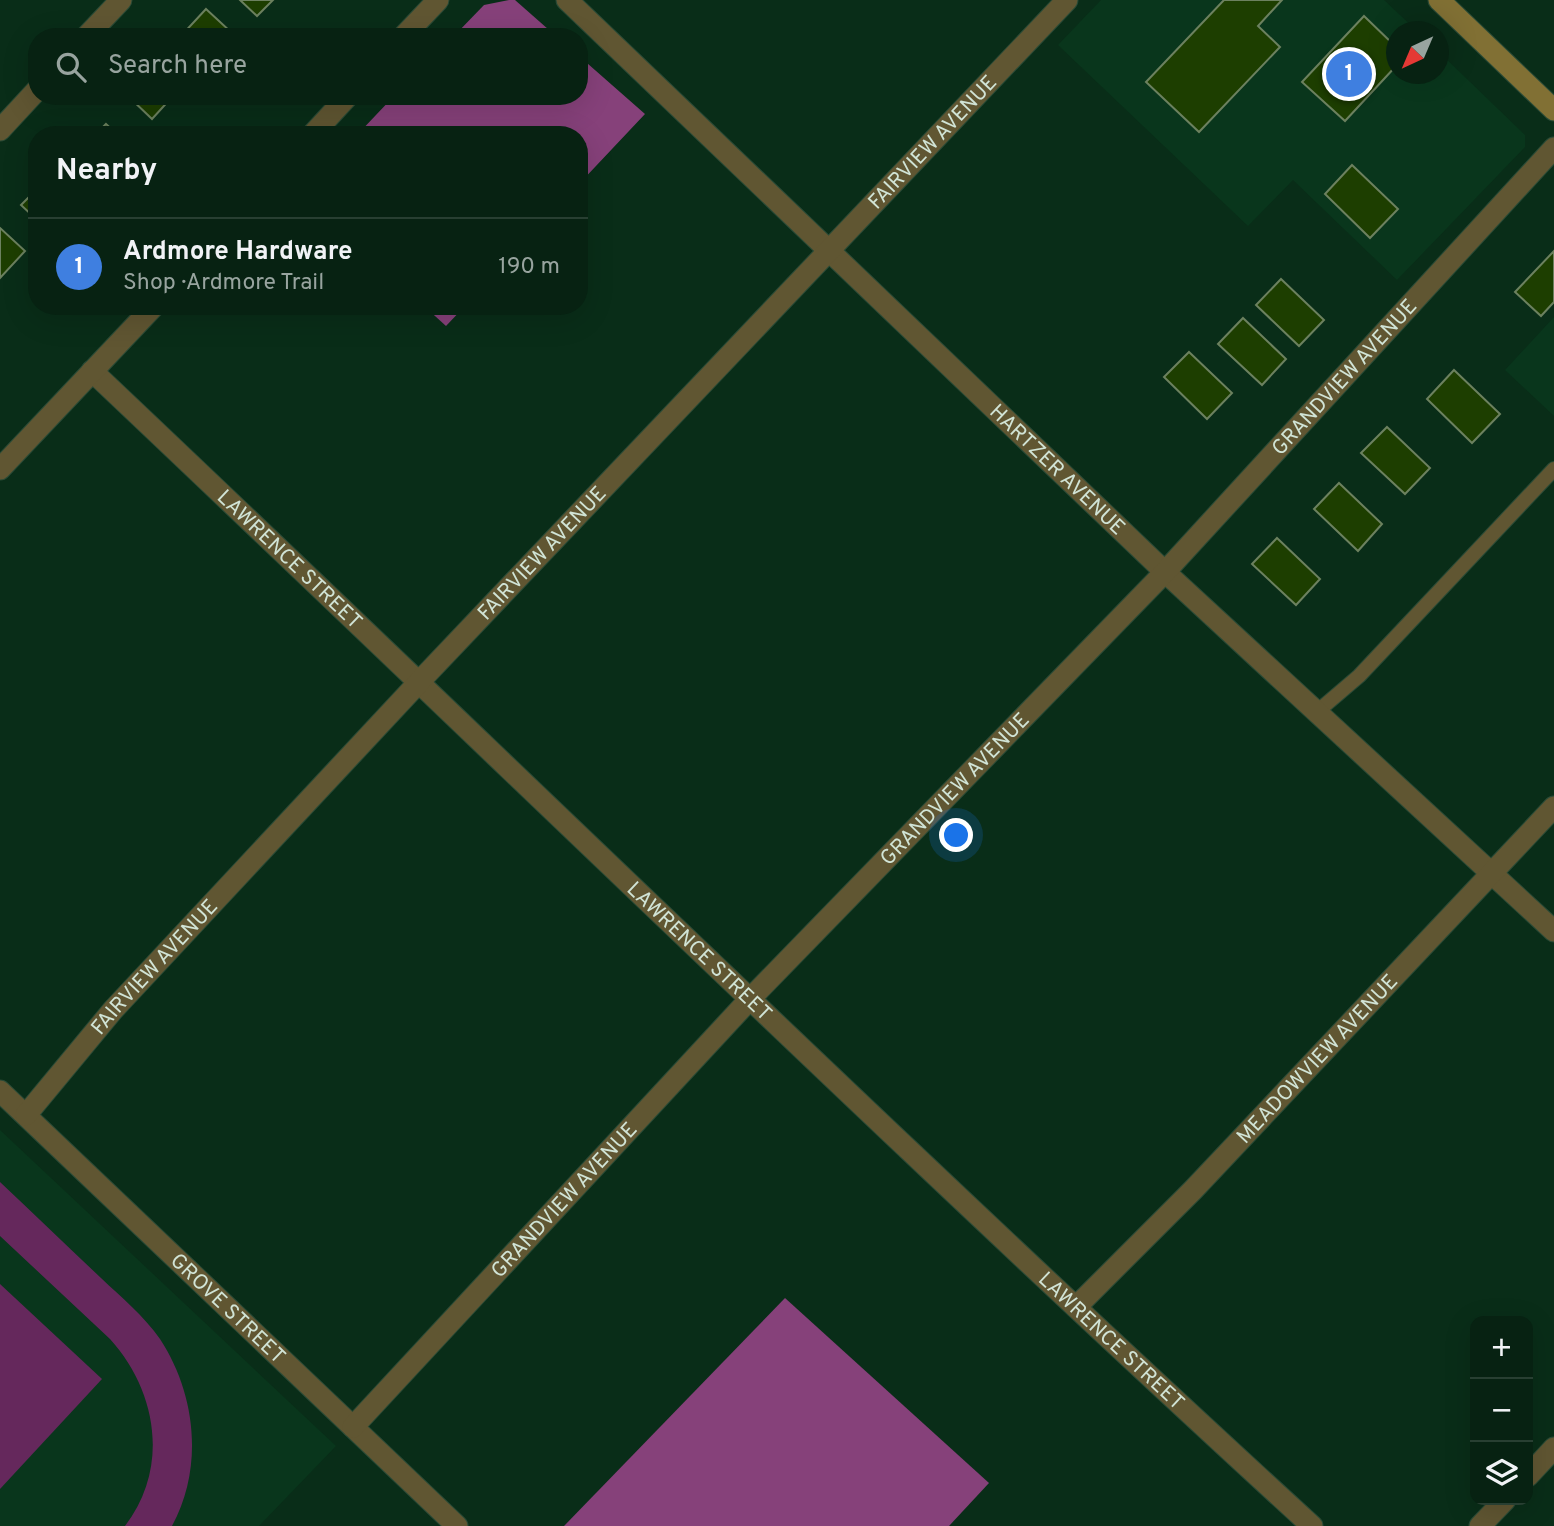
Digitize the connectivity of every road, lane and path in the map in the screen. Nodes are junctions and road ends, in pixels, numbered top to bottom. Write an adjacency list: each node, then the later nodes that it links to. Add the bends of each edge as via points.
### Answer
1 (121, 0): 6 (street)
2 (438, 0): 7 (street)
3 (567, 0): 14 (street, HARTZER AVENUE)
4 (1067, 0): 14 (street, FAIRVIEW AVENUE)
5 (1439, 0): 10 (street)
6 (95, 28)
7 (412, 28)
8 (28, 100): 12 (street)
9 (340, 105): 11 (street)
10 (1554, 110)
11 (320, 126)
12 (0, 130)
13 (1554, 148): 19 (street, GRANDVIEW AVENUE)
14 (829, 249): 19 (street, HARTZER AVENUE); 20 (street, FAIRVIEW AVENUE)
15 (145, 315): 16 (street)
16 (92, 371): 17 (street); 20 (street, LAWRENCE STREET)
17 (0, 469)
18 (1554, 469): 21 (lane, via 1359,676)
19 (1165, 572): 21 (street, HARTZER AVENUE); 25 (street, GRANDVIEW AVENUE)
20 (420, 681): 25 (street, LAWRENCE STREET); 27 (street, FAIRVIEW AVENUE, via 113,1010)
21 (1318, 711): 23 (street, HARTZER AVENUE)
22 (1554, 807): 23 (street, MEADOWVIEW AVENUE)
23 (1491, 873): 24 (street, HARTZER AVENUE); 28 (street, MEADOWVIEW AVENUE, via 1194,1190)
24 (1554, 931)
25 (749, 1000): 28 (street, LAWRENCE STREET); 29 (street, GRANDVIEW AVENUE)
26 (0, 1091): 27 (street, GROVE STREET)
27 (26, 1115): 29 (street, GROVE STREET)
28 (1076, 1307): 34 (street, LAWRENCE STREET)
29 (353, 1427): 33 (street, GROVE STREET)
30 (1554, 1448): 31 (street)
31 (1533, 1471)
32 (1500, 1505): 35 (street)
33 (457, 1526)
34 (1312, 1526)
35 (1480, 1526)

